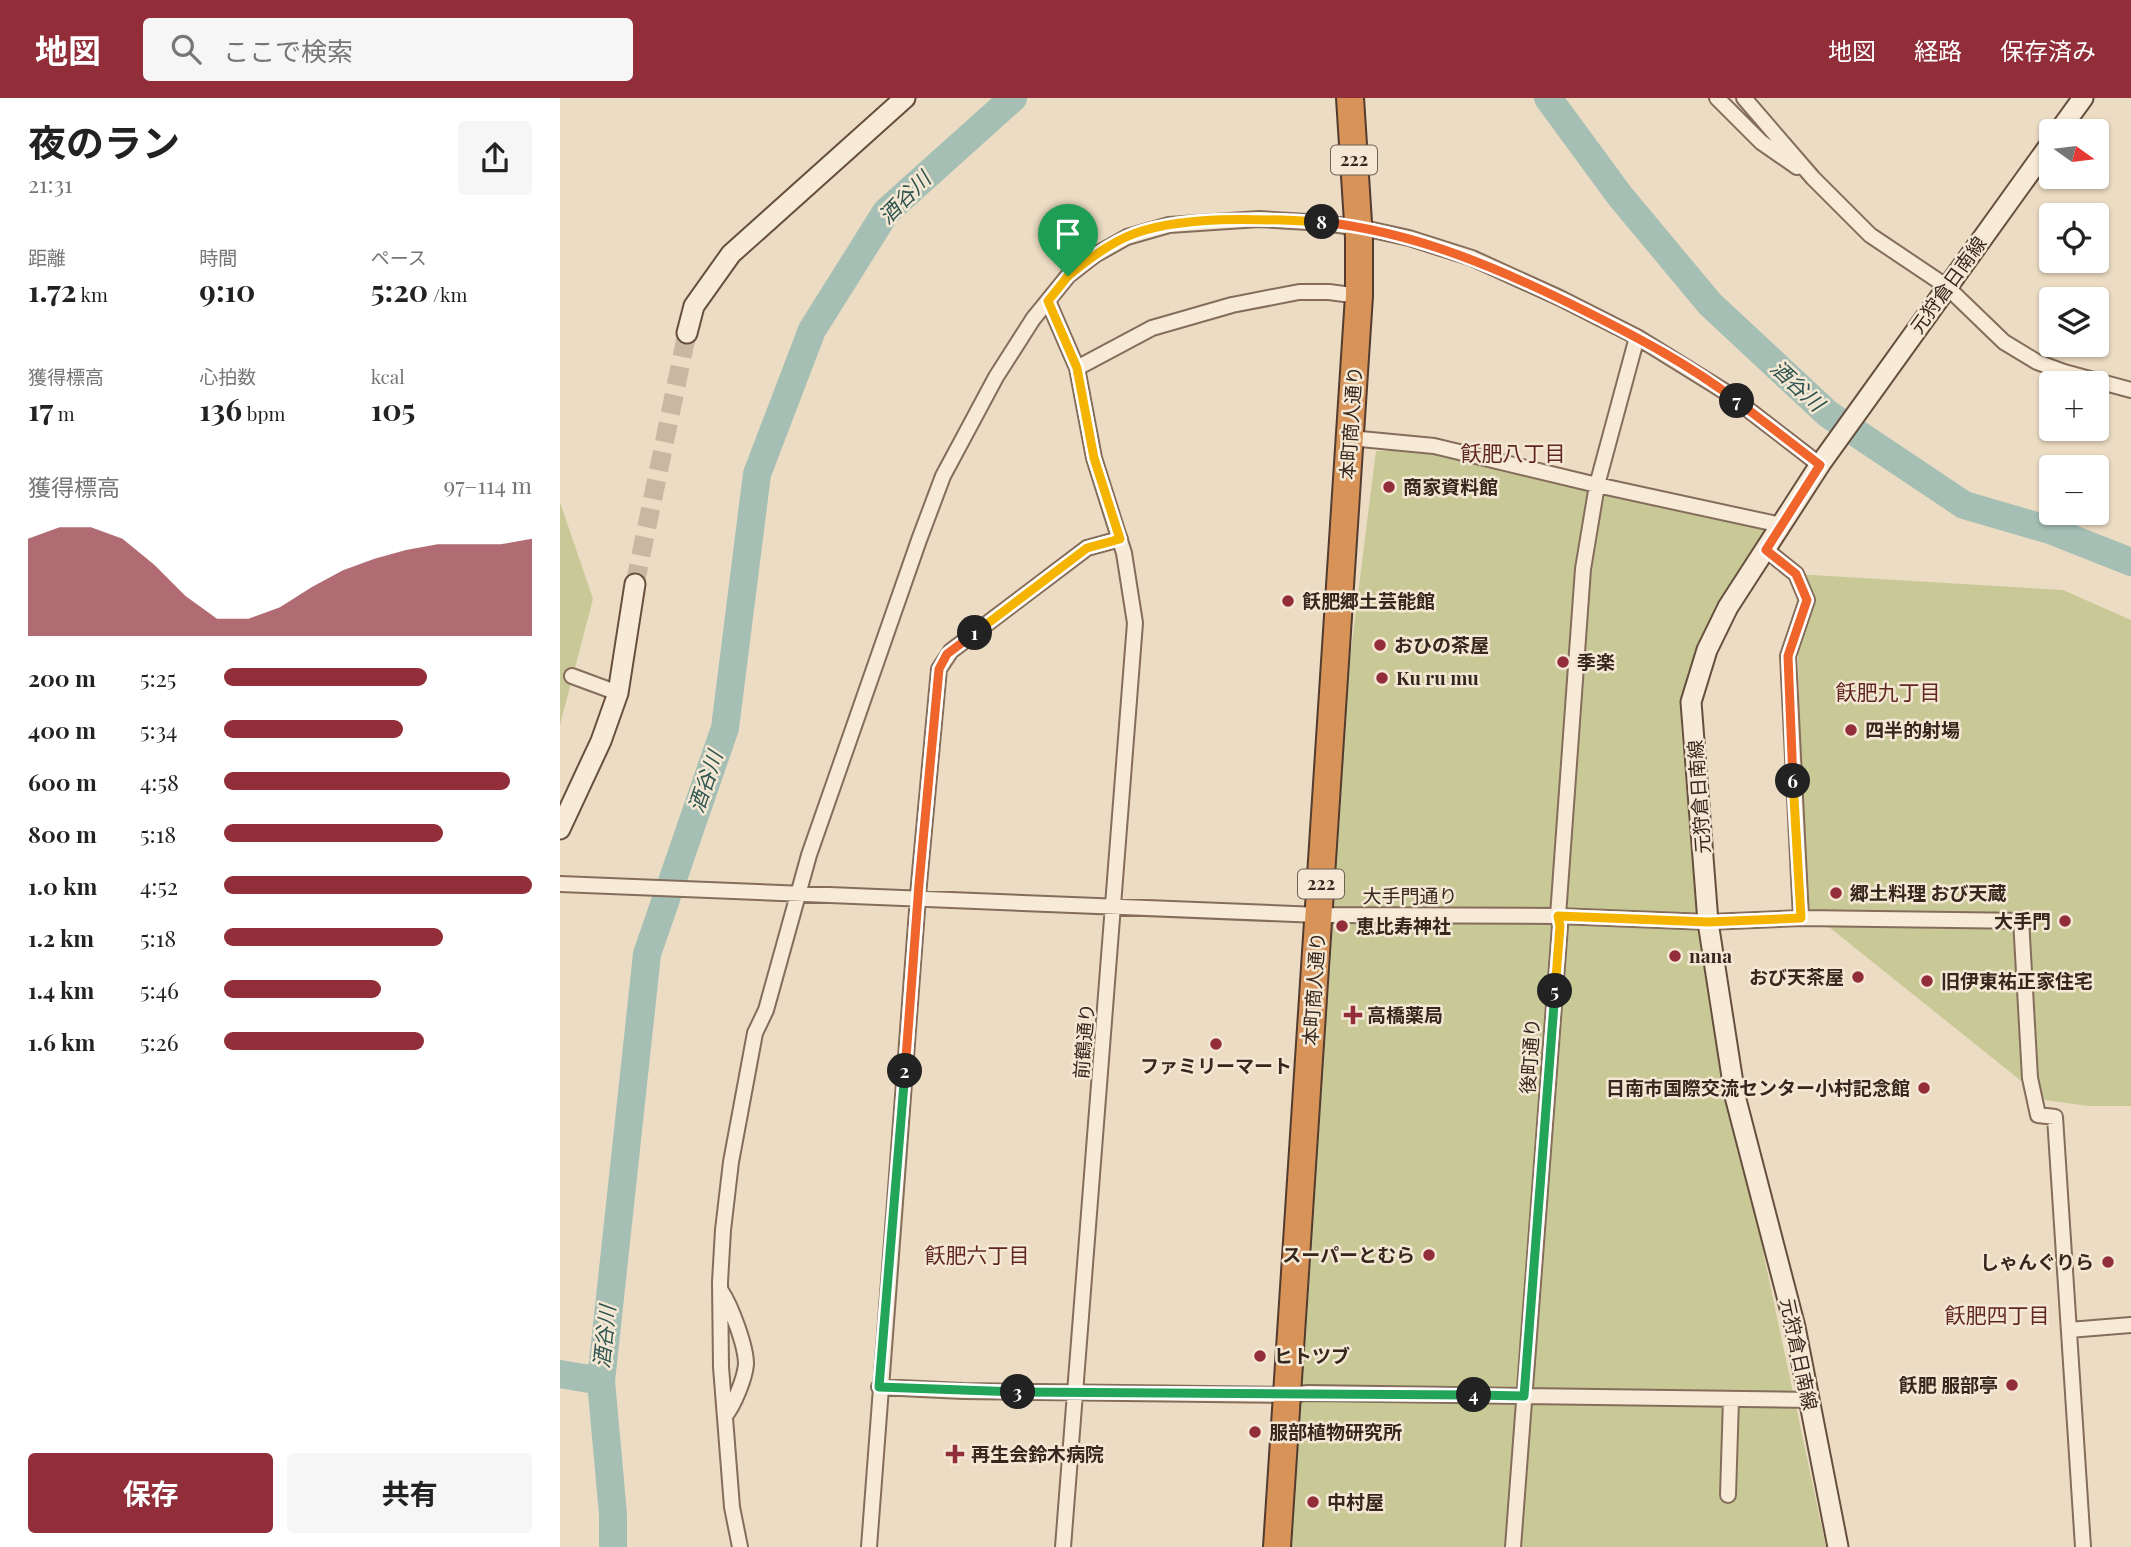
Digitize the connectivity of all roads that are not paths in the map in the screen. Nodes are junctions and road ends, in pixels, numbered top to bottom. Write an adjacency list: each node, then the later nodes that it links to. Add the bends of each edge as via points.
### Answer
1 (905, 98): 13 (main road, via 731,254 694,306)
2 (1350, 98): 9 (highway, 222)
3 (1717, 98): 8 (street, via 1761,142)
4 (1744, 98): 8 (street)
5 (2083, 98): 6 (main road)
6 (2068, 119)
7 (2039, 159): 10 (main road, 元狩倉日南線)
8 (1813, 178): 10 (street, via 1870,235)
9 (1357, 224): 11 (highway, 本町商人通り / 222); 12 (street, via 1259,219 1169,225 1127,237 1095,255 1068,276); 14 (street, via 1472,258)
10 (1943, 291): 16 (street, via 2004,342 2037,362); 18 (main road, 元狩倉日南線)
11 (1359, 296): 15 (street, via 1299,292 1232,304 1152,328); 17 (highway, 本町商人通り / 222)
12 (1048, 301): 15 (street, 前鶴通り); 28 (street, via 996,377 943,476)
13 (687, 333)
14 (1637, 337): 18 (street, via 1724,391); 19 (street, 後町通り)
15 (1077, 368): 21 (street, 前鶴通り, via 1094,458)
16 (2131, 390)
17 (1350, 438): 19 (street, via 1434,446); 31 (highway, 本町商人通り / 222)
18 (1820, 464): 20 (main road, 元狩倉日南線)
19 (1597, 485): 20 (street); 32 (street, 後町通り, via 1583,569)
20 (1781, 525): 22 (main road, 元狩倉日南線)
21 (1120, 539): 29 (street, via 1087,548 951,651 939,669); 30 (street, 前鶴通り, via 1135,622)
22 (1766, 550): 33 (street, via 1796,574 1807,600 1788,656); 34 (main road, 元狩倉日南線, via 1728,607 1707,650 1691,702)
23 (635, 584): 25 (main road)
24 (572, 676): 25 (street)
25 (618, 693): 26 (main road)
26 (560, 829)
27 (560, 884): 28 (street, 大手門通り)
28 (794, 895): 29 (street, 大手門通り); 35 (street, via 770,998 750,1059 731,1162)
29 (918, 899): 30 (street, 大手門通り); 38 (street)
30 (1114, 906): 31 (street, 大手門通り); 39 (street, 前鶴通り)
31 (1318, 915): 32 (street, 大手門通り); 40 (highway, 本町商人通り / 222)
32 (1558, 916): 34 (street, 大手門通り); 41 (street, 後町通り)
33 (1801, 918): 34 (street, 大手門通り); 37 (street, 大手門通り, via 2025,920 2030,1078 2038,1115 2054,1116)
34 (1708, 922): 43 (main road, 元狩倉日南線, via 1735,1096)
35 (720, 1289): 44 (street); 44 (street, via 730,1306 746,1364 733,1406)
36 (2131, 1325): 37 (street)
37 (2069, 1330): 52 (street)
38 (879, 1387): 39 (street); 47 (street)
39 (1075, 1393): 40 (street); 48 (street, 前鶴通り)
40 (1287, 1395): 41 (street); 49 (highway, 本町商人通り / 222)
41 (1524, 1396): 42 (street); 50 (street, 後町通り)
42 (1731, 1399): 43 (street); 45 (street)
43 (1810, 1400): 51 (main road, 元狩倉日南線)
44 (725, 1416): 46 (street)
45 (1728, 1495)
46 (740, 1547)
47 (869, 1547)
48 (1063, 1547)
49 (1278, 1547)
50 (1513, 1547)
51 (1838, 1547)
52 (2083, 1547)

